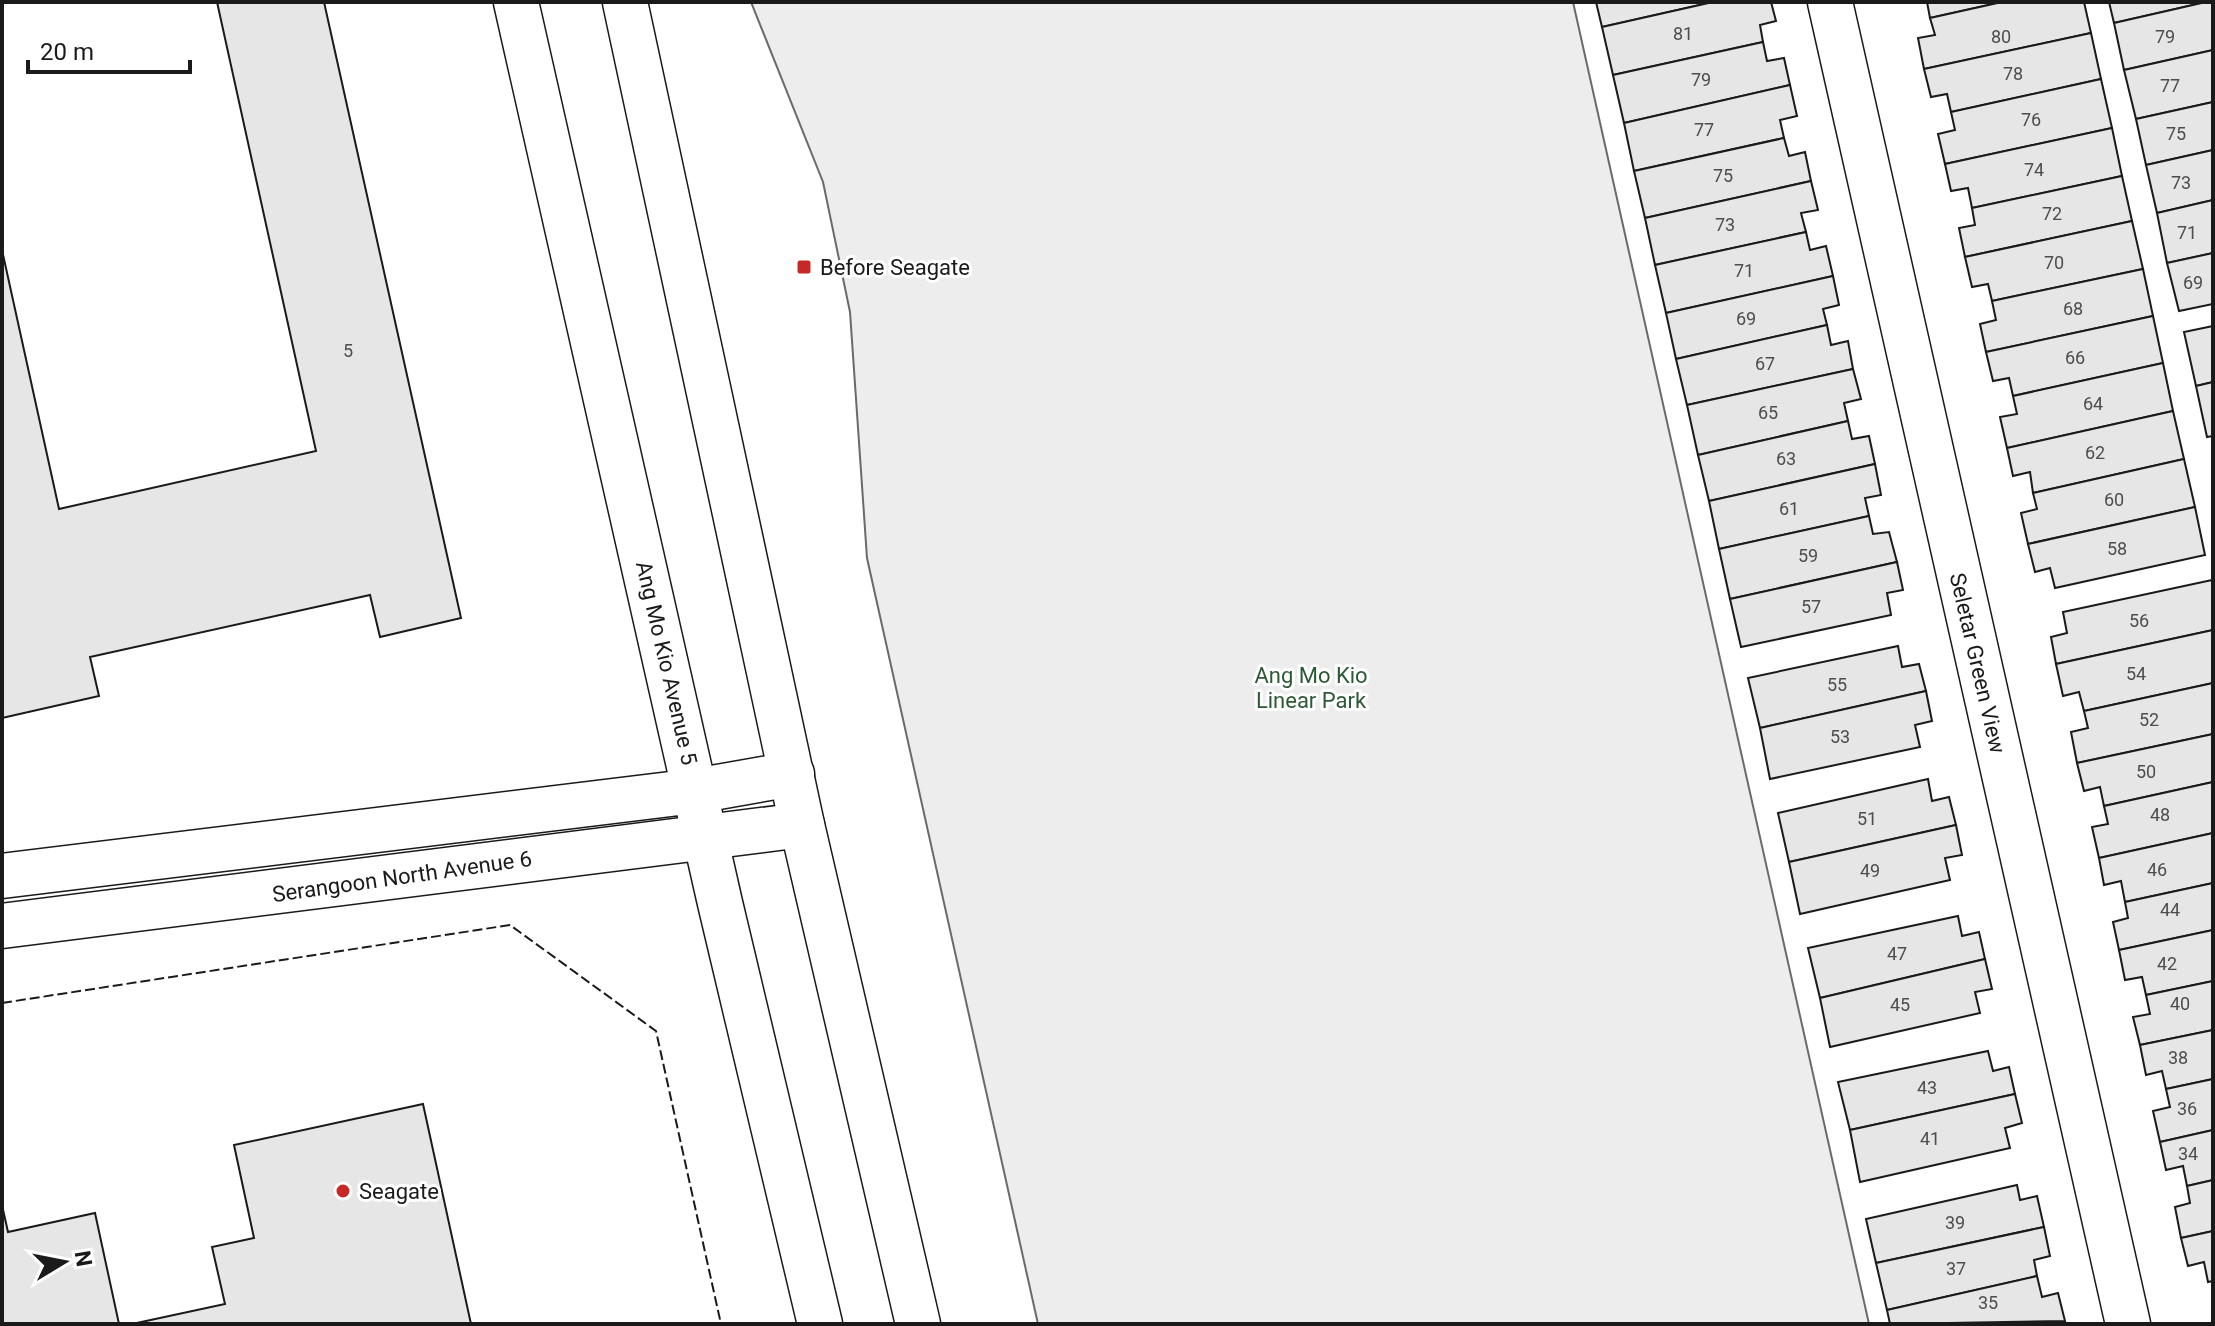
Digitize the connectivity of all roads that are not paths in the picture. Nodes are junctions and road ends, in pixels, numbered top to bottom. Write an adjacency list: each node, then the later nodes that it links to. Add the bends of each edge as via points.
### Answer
1 (516, 2): 5 (street, Ang Mo Kio Avenue 5)
2 (625, 2): 4 (street)
3 (1830, 2): 12 (street, Seletar Green View)
4 (792, 774): 5 (street, Serangoon North Avenue 6); 6 (street)
5 (695, 791): 7 (street, Ang Mo Kio Avenue 5); 8 (street, Serangoon North Avenue 6)
6 (802, 825): 7 (street, Serangoon North Avenue 6); 11 (street)
7 (705, 836): 9 (street, Serangoon North Avenue 6); 10 (street, Ang Mo Kio Avenue 5)
8 (2, 876)
9 (2, 926)
10 (820, 1324)
11 (918, 1324)
12 (2128, 1324)

